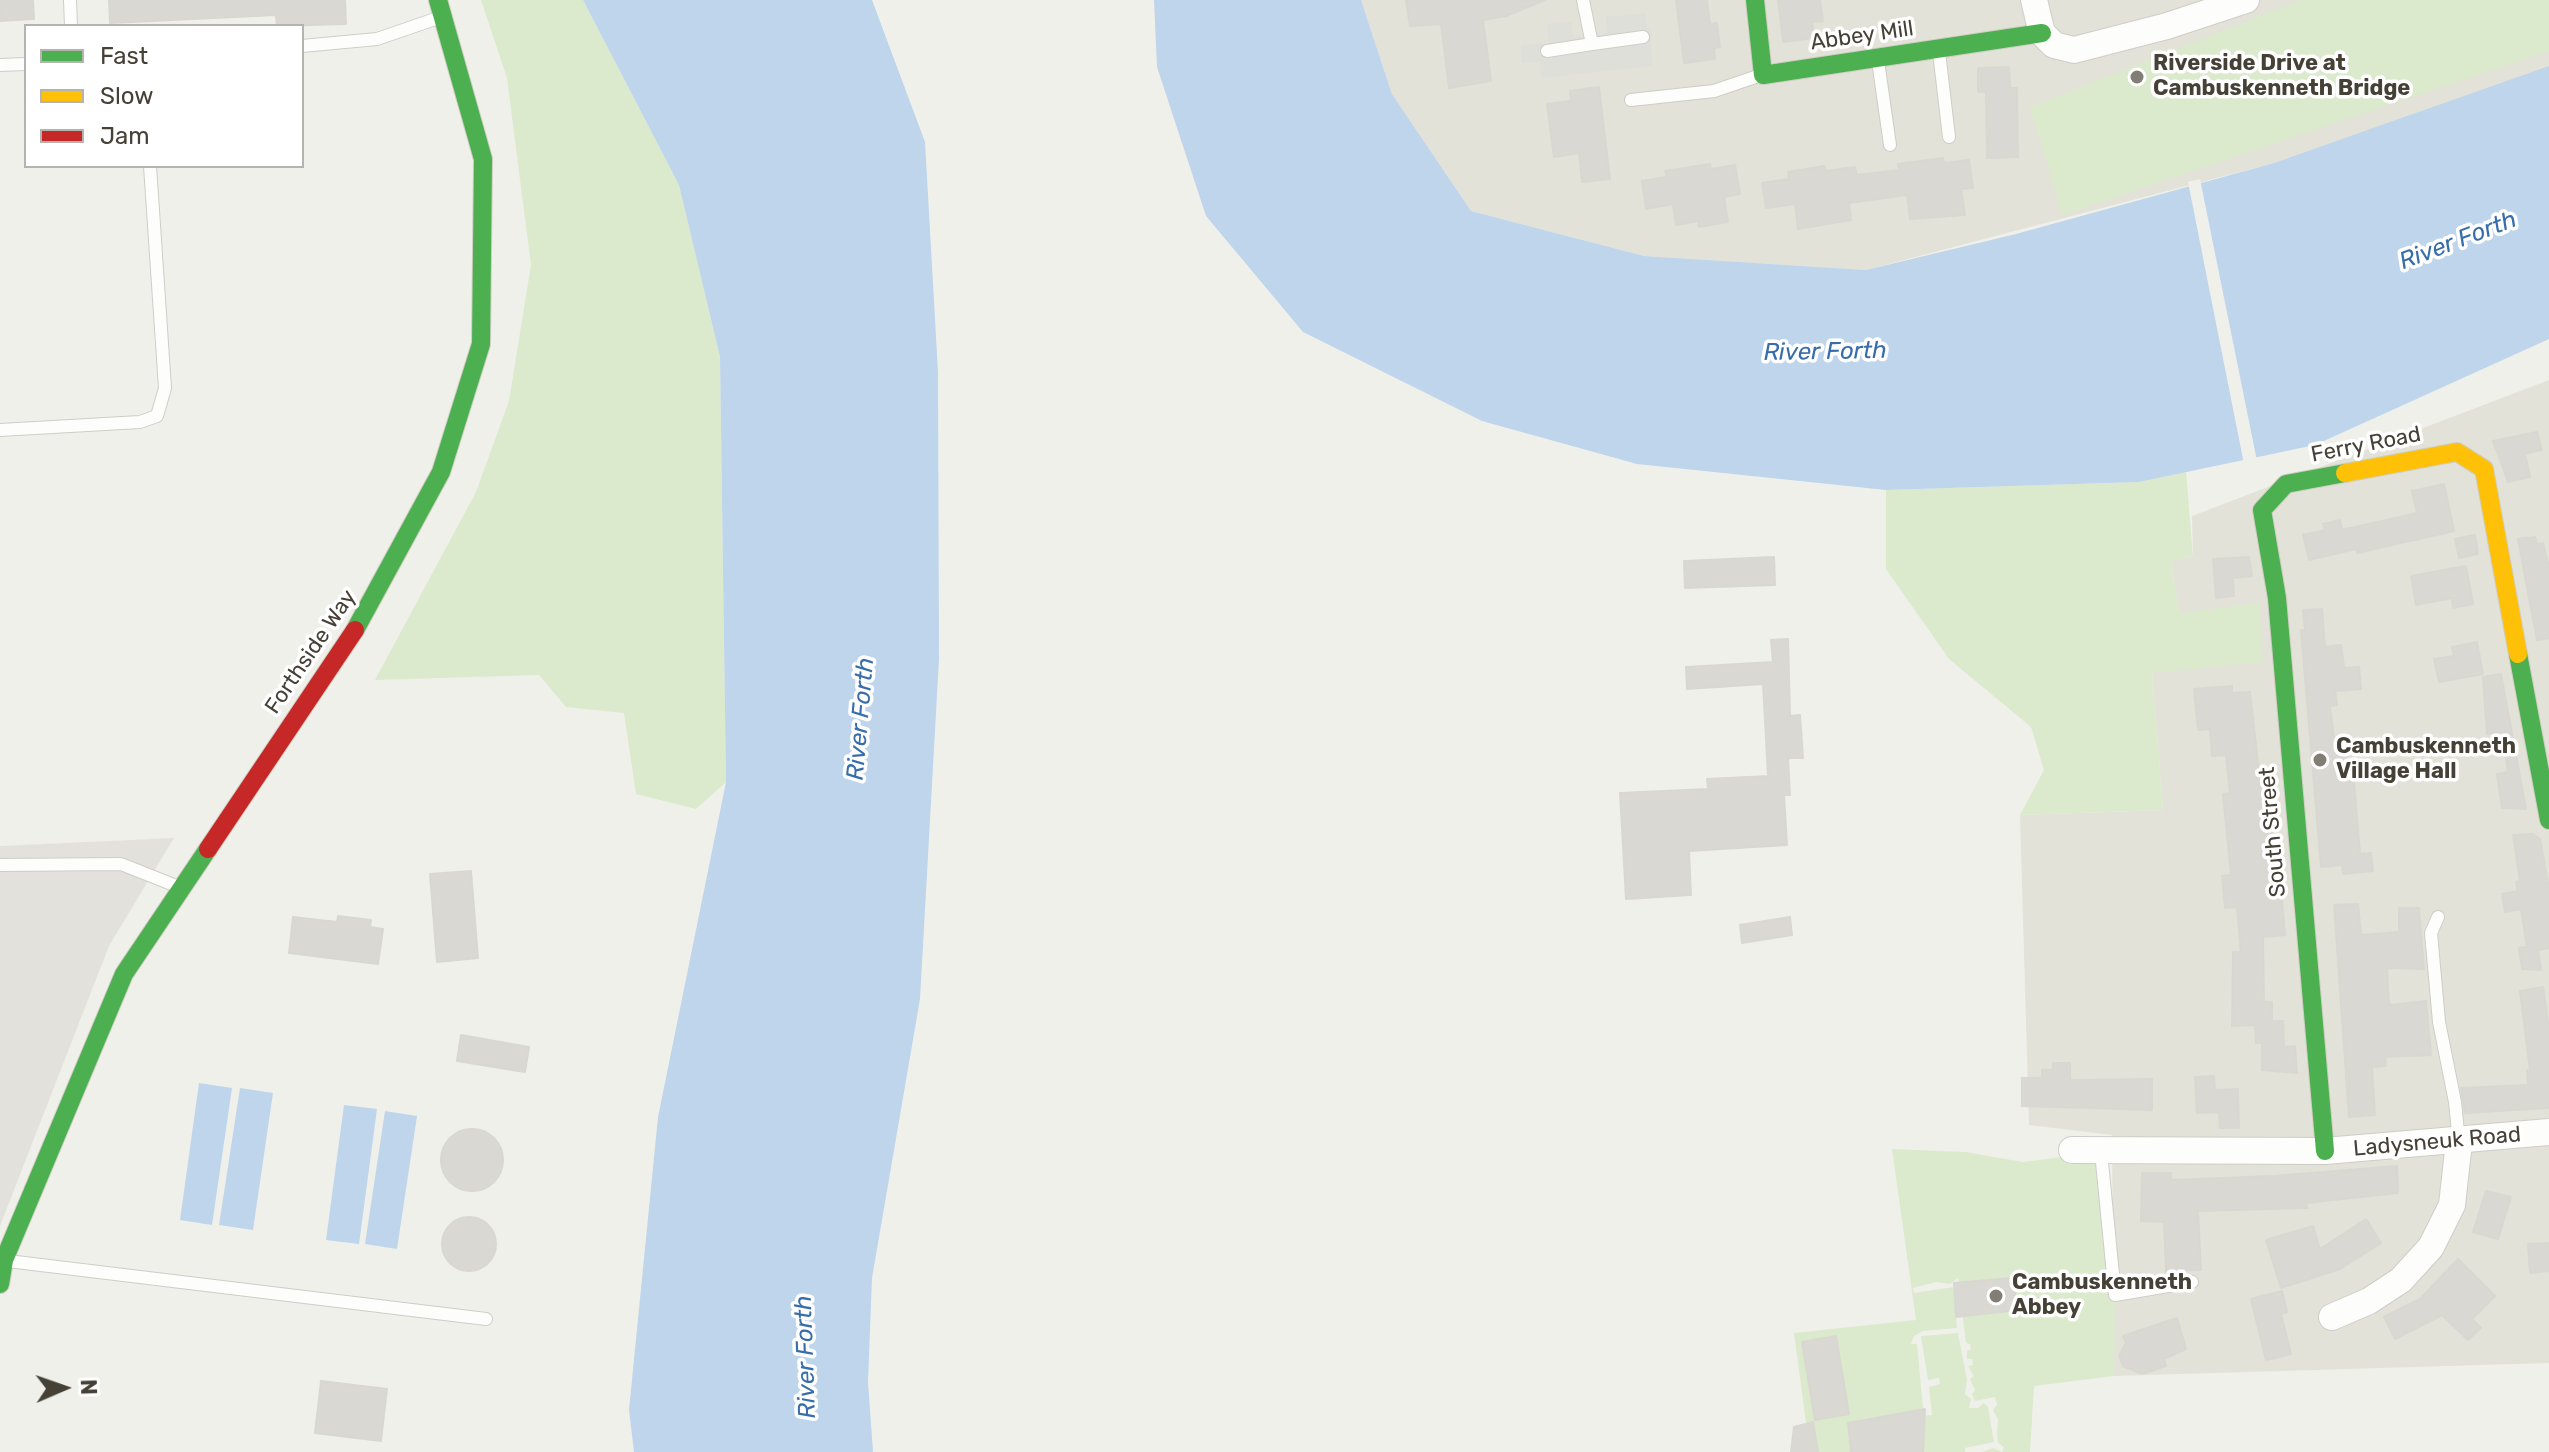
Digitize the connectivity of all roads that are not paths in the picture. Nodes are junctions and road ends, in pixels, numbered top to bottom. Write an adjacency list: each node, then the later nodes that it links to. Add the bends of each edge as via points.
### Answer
1 (70, 0): 7 (lane)
2 (1583, 0): 10 (lane)
3 (1755, 0): 17 (street)
4 (2034, 0): 8 (street)
5 (2246, 0): 8 (street, via 2074,50 2054,45)
6 (441, 8): 11 (lane, via 377,39); 27 (street, Forthside Way, via 483,159 481,344 441,472 371,607)
7 (71, 24)
8 (2042, 33): 12 (street, Abbey Mill)
9 (1643, 37): 10 (lane)
10 (1592, 44): 13 (lane)
11 (304, 46)
12 (1938, 49): 14 (street, Abbey Mill); 19 (lane)
13 (1547, 51)
14 (1878, 58): 17 (street, Abbey Mill); 20 (lane)
15 (24, 64): 16 (lane)
16 (0, 65)
17 (1763, 75): 18 (lane, via 1714,91)
18 (1631, 100)
19 (1949, 137)
20 (1890, 145)
21 (150, 168): 22 (lane, via 165,388 157,416 140,422)
22 (0, 430)
23 (2262, 510): 24 (street, Ferry Road, via 2286,484 2457,452 2484,469); 32 (street, South Street, via 2277,598)
24 (2544, 757): 25 (street)
25 (2549, 820)
26 (0, 865): 27 (lane, via 121,864)
27 (182, 888): 34 (street, Forthside Way, via 124,974)
28 (2438, 917): 30 (lane, via 2431,933 2439,1022)
29 (2549, 1132): 30 (street, Ladysneuk Road)
30 (2459, 1142): 32 (street, Ladysneuk Road); 36 (street, via 2452,1205 2431,1247 2401,1280)
31 (2072, 1150): 33 (street, Ladysneuk Road)
32 (2325, 1151): 33 (street, Ladysneuk Road)
33 (2101, 1152): 35 (lane, via 2115,1295)
34 (1, 1273): 37 (lane)
35 (2192, 1282)
36 (2332, 1317)
37 (486, 1319)

